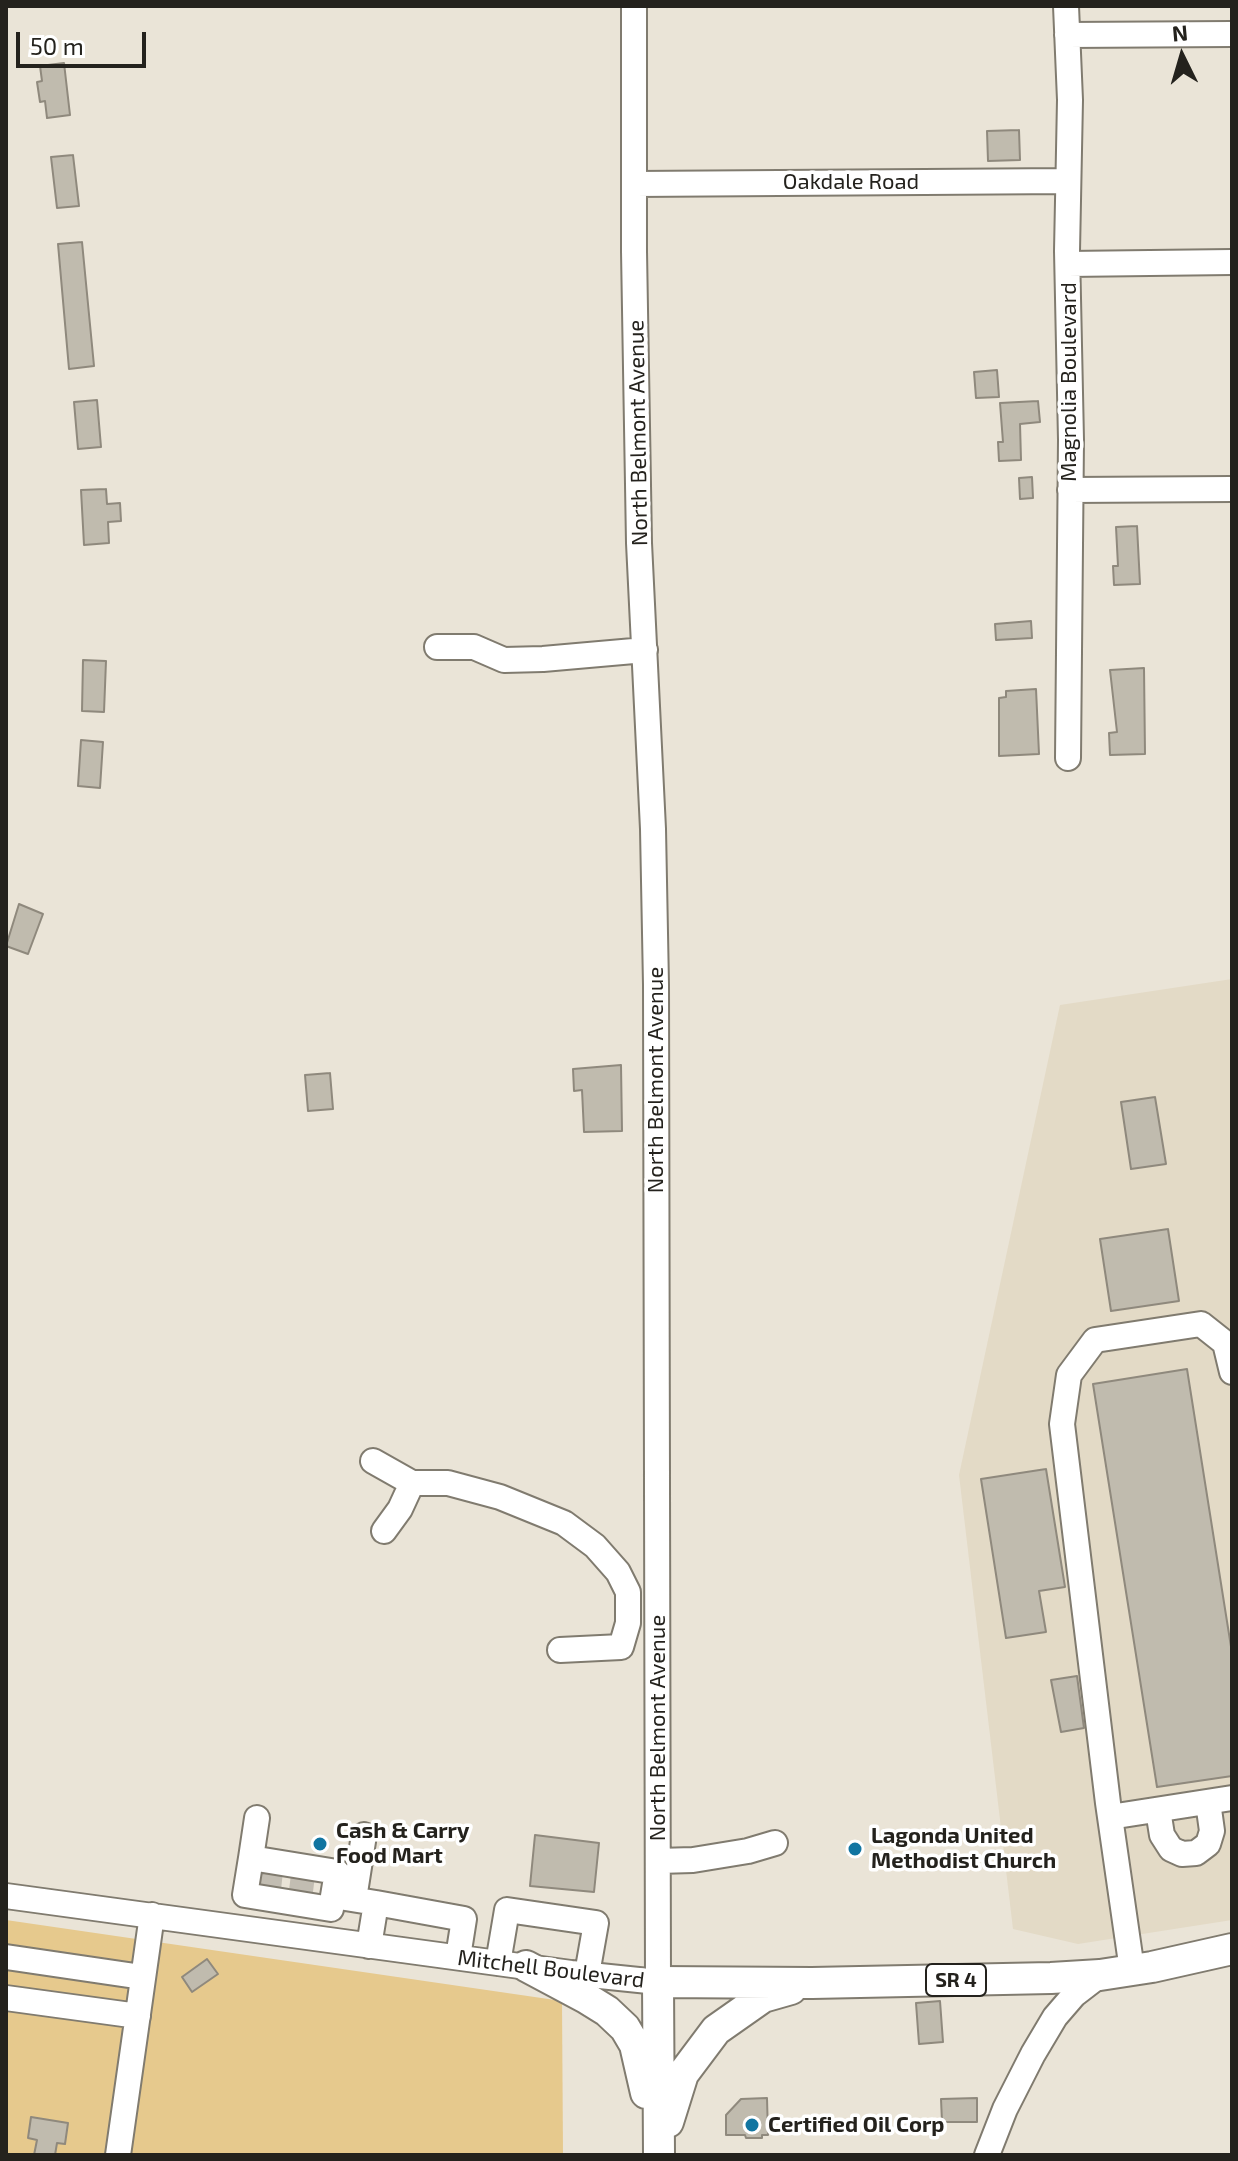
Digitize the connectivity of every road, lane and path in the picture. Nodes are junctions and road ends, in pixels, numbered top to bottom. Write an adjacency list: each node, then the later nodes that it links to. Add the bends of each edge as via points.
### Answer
1 (634, 6): 6 (street, North Belmont Avenue)
2 (1066, 6): 4 (street, Magnolia Boulevard)
3 (1232, 34): 4 (street)
4 (1067, 35): 5 (street, Magnolia Boulevard)
5 (1068, 181): 6 (street, Oakdale Road); 8 (street, Magnolia Boulevard)
6 (635, 184): 12 (street, North Belmont Avenue)
7 (1232, 262): 8 (street)
8 (1068, 264): 10 (street, Magnolia Boulevard)
9 (1232, 489): 10 (street)
10 (1070, 490): 13 (street, Magnolia Boulevard)
11 (437, 647): 12 (street, via 474,647 504,660)
12 (645, 650): 18 (street, North Belmont Avenue, via 655,938)
13 (1068, 758)
14 (1232, 1372): 23 (street, via 1225,1343 1201,1324 1095,1340 1069,1375 1062,1424)
15 (373, 1461): 16 (street)
16 (412, 1483): 17 (street); 19 (street, via 469,1488 564,1523 618,1572)
17 (384, 1531)
18 (658, 1594): 19 (street); 27 (street, North Belmont Avenue)
19 (628, 1596): 20 (street, via 621,1647)
20 (560, 1650)
21 (1220, 1800): 22 (street); 22 (street, via 1208,1844 1196,1853 1171,1849 1162,1835)
22 (1158, 1810): 23 (street)
23 (1110, 1817): 39 (street)
24 (257, 1818): 28 (street)
25 (364, 1835): 31 (street)
26 (775, 1843): 27 (street, via 693,1860)
27 (658, 1861): 43 (street, North Belmont Avenue)
28 (266, 1876): 29 (street); 29 (street); 33 (street)
29 (302, 1884): 31 (street, via 331,1909); 31 (street, via 337,1872)
30 (6, 1896): 32 (street, Mitchell Boulevard)
31 (354, 1899): 34 (street); 37 (street, via 464,1919)
32 (152, 1915): 33 (street, Mitchell Boulevard); 42 (street)
33 (262, 1930): 34 (street, Mitchell Boulevard)
34 (369, 1946): 37 (street, Mitchell Boulevard)
35 (1232, 1949): 39 (main road, SR 4)
36 (6, 1957): 42 (street)
37 (458, 1957): 38 (street, Mitchell Boulevard)
38 (512, 1964): 40 (street, Mitchell Boulevard); 40 (street, via 507,1910 596,1923); 47 (main road, via 596,2004 625,2028 635,2045)
39 (1132, 1970): 41 (main road, SR 4)
40 (587, 1974): 43 (street, Mitchell Boulevard)
41 (1100, 1975): 44 (main road, Mitchell Boulevard / SR 4); 49 (street, via 1055,2017 1005,2109)
42 (142, 1977): 46 (street)
43 (658, 1982): 44 (main road, Mitchell Boulevard / SR 4); 47 (main road, North Belmont Avenue)
44 (812, 1983): 47 (main road, SR 4, via 763,1997 716,2030 683,2074)
45 (6, 1998): 46 (street)
46 (138, 2016): 48 (street)
47 (659, 2152)
48 (118, 2155)
49 (987, 2155)

